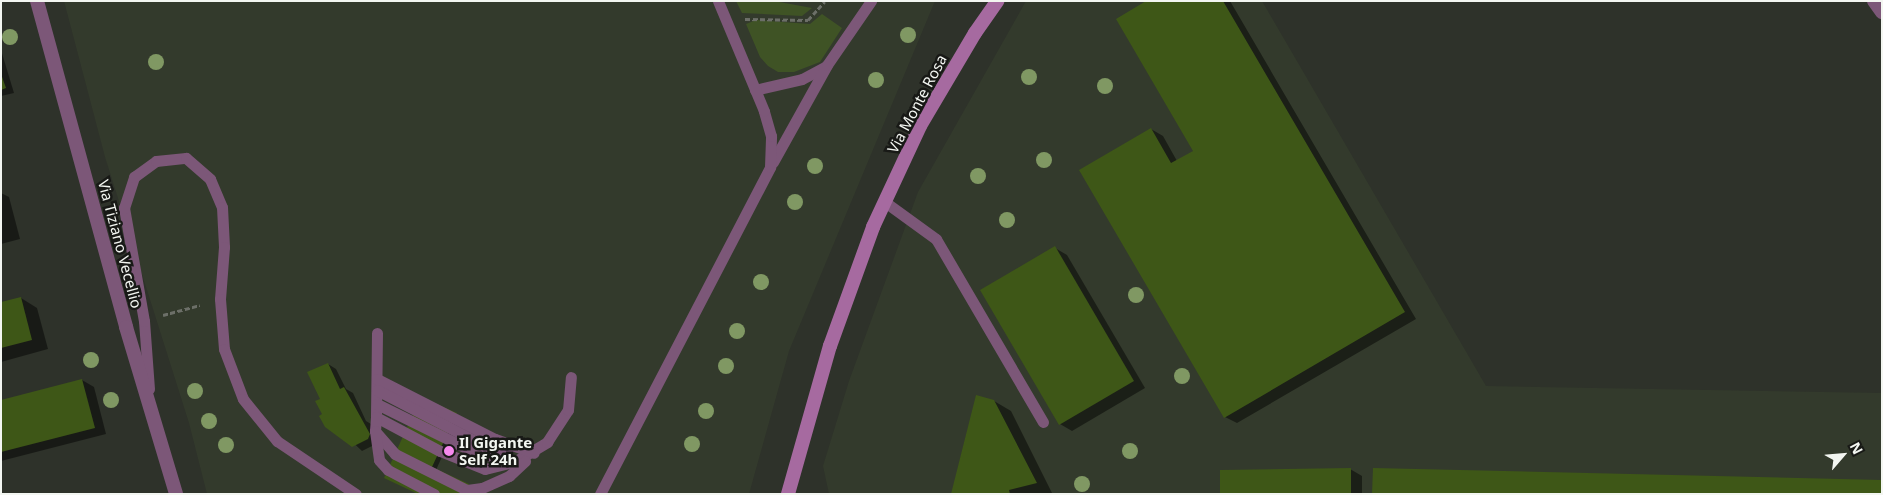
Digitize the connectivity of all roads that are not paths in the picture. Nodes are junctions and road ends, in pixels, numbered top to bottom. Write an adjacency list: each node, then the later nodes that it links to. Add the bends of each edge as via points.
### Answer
1 (37, 1): 15 (street, Via Tiziano Vecellio)
2 (718, 1): 8 (lane)
3 (870, 1): 7 (lane)
4 (997, 1): 10 (main road, Via Monte Rosa, via 920,126)
5 (1874, 1): 6 (street)
6 (1882, 12)
7 (827, 66): 8 (lane, via 802,79); 9 (lane)
8 (755, 90): 9 (lane, via 771,136)
9 (770, 167): 27 (lane)
10 (885, 202): 17 (lane, via 936,239); 22 (main road, Via Monte Rosa, via 830,346)
11 (377, 333): 13 (lane)
12 (571, 377): 19 (lane, via 568,410 557,432)
13 (377, 385): 14 (lane); 19 (lane, via 477,442 491,447)
14 (377, 404): 16 (lane); 20 (lane, via 470,450)
15 (150, 408): 23 (street, Via Tiziano Vecellio); 24 (lane, via 144,321 124,208 134,177 156,161 186,158 210,180 222,207 224,246 220,299 224,349 243,399 277,441)
16 (376, 417): 18 (lane); 20 (lane, via 485,469)
17 (1043, 422)
18 (375, 431): 21 (lane, via 396,454 467,490 482,488); 25 (lane, via 379,460 388,470)
19 (534, 452): 20 (lane); 21 (lane)
20 (514, 462)
21 (509, 476): 26 (lane)
22 (793, 491)
23 (176, 494)
24 (356, 494)
25 (434, 494)
26 (486, 494)
27 (600, 494)

